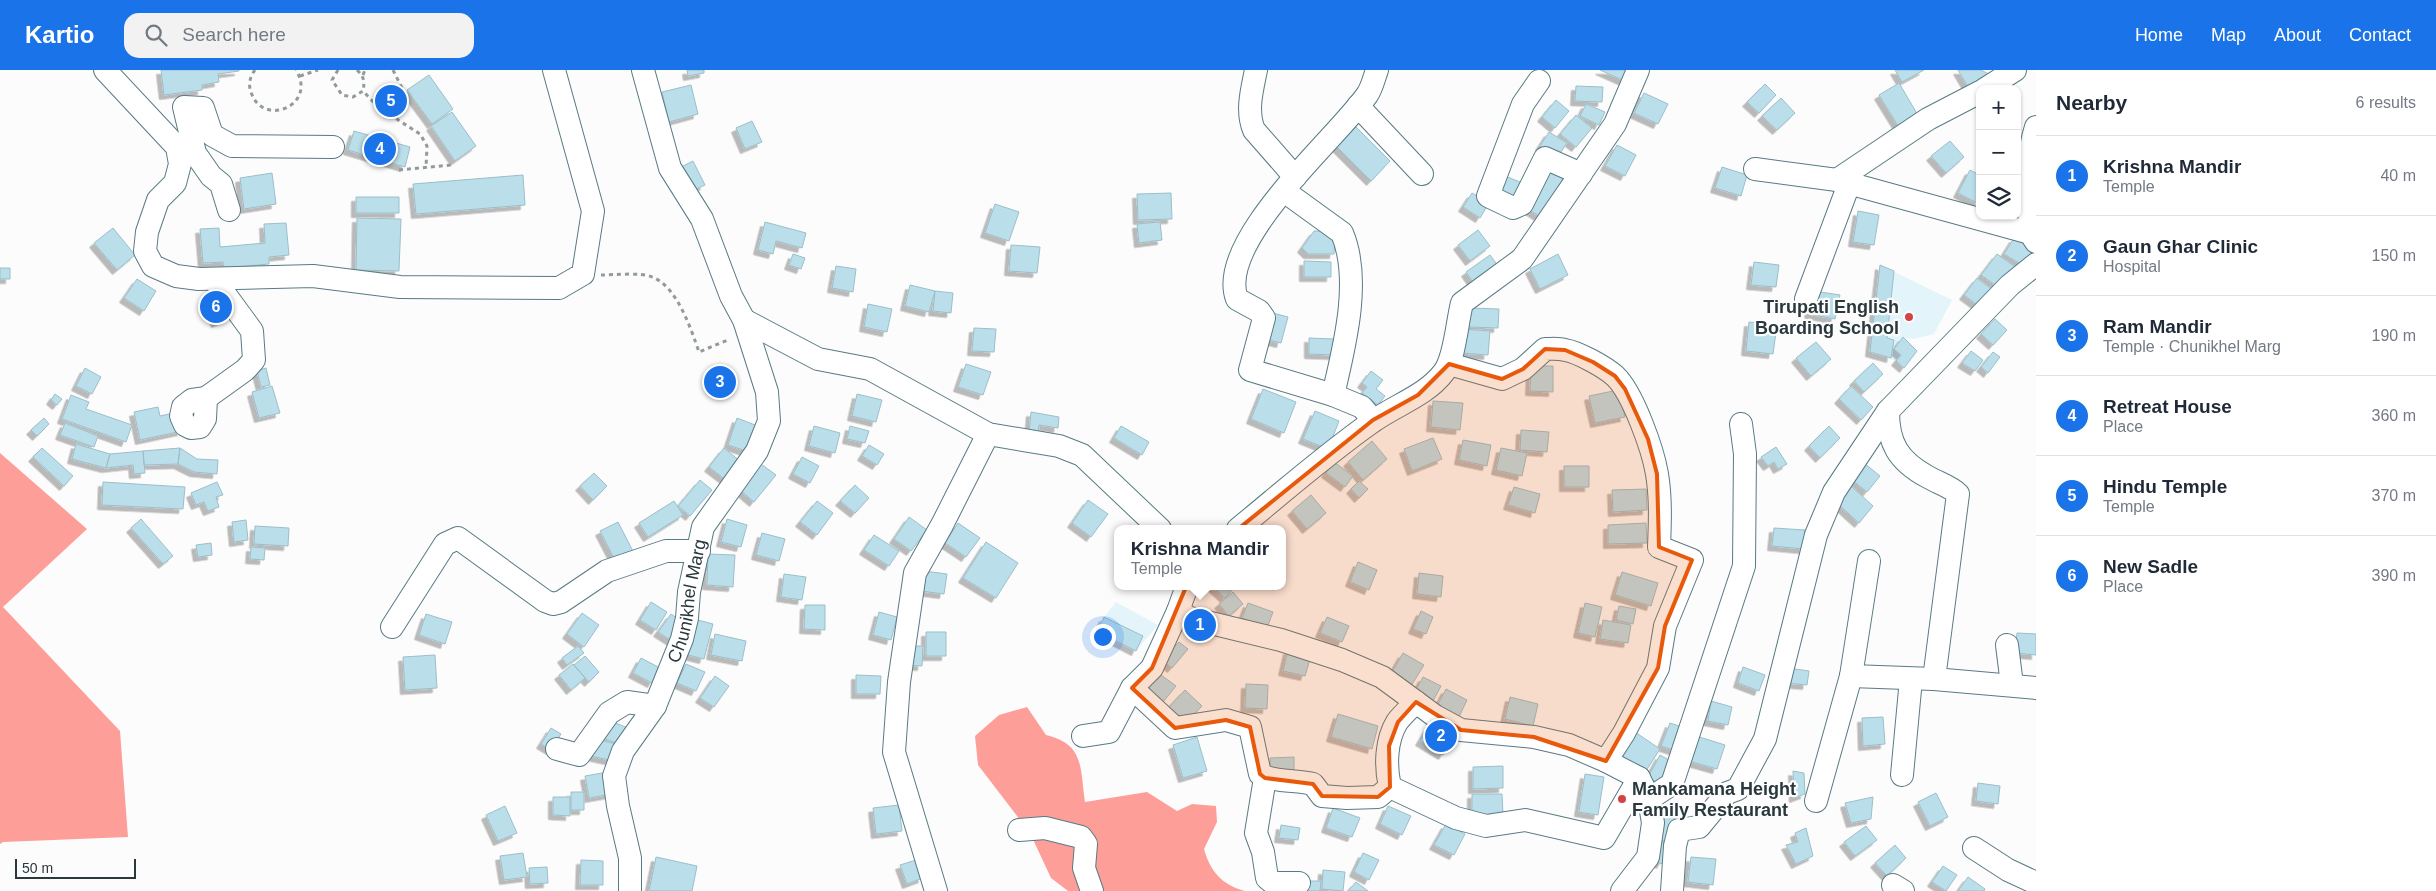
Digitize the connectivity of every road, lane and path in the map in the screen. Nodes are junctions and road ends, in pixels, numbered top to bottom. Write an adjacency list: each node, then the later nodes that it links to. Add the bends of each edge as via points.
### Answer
1 (105, 70): 33 (street, via 176,147 180,164)
2 (255, 70): 15 (path, via 250,81 252,97 257,104 272,111 281,110 296,101 302,85)
3 (296, 70): 15 (path)
4 (318, 70): 15 (path)
5 (338, 70): 19 (path, via 332,80 342,96 353,97)
6 (357, 70): 16 (path)
7 (365, 70): 16 (path)
8 (393, 70): 22 (path, via 404,92)
9 (554, 70): 38 (street, via 593,211)
10 (643, 70): 41 (street, Chunikhel Marg, via 670,168 702,219 731,296)
11 (1256, 70): 34 (street, via 1250,122)
12 (1377, 70): 21 (street, via 1368,94)
13 (1638, 70): 30 (street, via 1615,124)
14 (2015, 70): 18 (street)
15 (300, 76)
16 (363, 76): 19 (path)
17 (1539, 81): 30 (street, via 1523,104 1488,196 1513,208 1522,204 1545,158)
18 (1991, 85)
19 (363, 91): 22 (path, via 378,107)
20 (1976, 94): 32 (street, via 1928,119)
21 (1358, 106): 29 (street); 34 (street)
22 (397, 118): 26 (path, via 420,134 427,146)
23 (2036, 127): 36 (street, via 2030,144 2029,170)
24 (333, 147): 31 (street, via 232,146 212,135 203,108 184,107 195,153)
25 (452, 165): 26 (path)
26 (426, 168): 28 (path)
27 (1755, 169): 32 (street)
28 (399, 170)
29 (1422, 174)
30 (1581, 174): 42 (street, via 1522,259 1462,303)
31 (211, 176): 33 (street, via 190,183); 35 (street, via 221,184)
32 (1843, 182): 36 (street); 40 (street)
33 (175, 183): 39 (street, via 158,200 147,232 145,251 153,266 176,276)
34 (1289, 184): 43 (street, via 1342,233 1347,244 1351,289 1343,353); 43 (street, via 1242,251 1236,272 1234,289 1237,299 1259,311 1264,318 1250,370)
35 (229, 210)
36 (2033, 237)
37 (2036, 264): 45 (street, via 2010,285)
38 (583, 274): 39 (street, via 558,288 400,287 313,276); 41 (path, via 652,276 668,287 699,352 728,342)
39 (214, 279): 44 (street, via 252,331 254,360)
40 (1806, 299)
41 (744, 320): 48 (street, via 818,360 870,368); 51 (street, Chunikhel Marg, via 767,392 769,421 757,451 703,527)
42 (1449, 364): 46 (street, via 1443,374 1418,395); 67 (street, via 1502,379 1523,369 1545,349 1565,350 1615,376 1625,389 1648,439 1657,474 1659,547 1692,560 1665,626 1658,668)
43 (1333, 395): 46 (street, via 1362,407)
44 (206, 398)
45 (1888, 411): 59 (street, via 1888,433 1902,458 1958,494); 82 (street, via 1834,492 1816,535 1765,739 1738,789 1727,793 1698,827 1679,830)
46 (1373, 420): 50 (street)
47 (1741, 424): 72 (street, via 1744,566 1672,784)
48 (988, 434): 49 (street, via 1059,446 1082,455); 79 (street, via 915,573 899,682 894,752)
49 (1156, 525)
50 (1243, 525)
51 (699, 551): 55 (street, via 666,551 607,571 553,604 458,538 445,544); 64 (street, Chunikhel Marg, via 682,640)
52 (1869, 561): 57 (street)
53 (1186, 590): 54 (street)
54 (1178, 610): 61 (street, via 1152,668); 63 (street, via 1190,618 1281,640 1342,660 1382,677)
55 (392, 627)
56 (2007, 645): 60 (street)
57 (1851, 676): 58 (street); 73 (street)
58 (1911, 679): 59 (street); 68 (street)
59 (1934, 679): 60 (street)
60 (2012, 685): 62 (street)
61 (1132, 688): 65 (street, via 1109,732); 69 (street, via 1175,728 1226,720 1250,727 1260,774)
62 (2036, 688)
63 (1416, 702): 67 (street, via 1461,730 1534,737 1568,745); 71 (street, via 1398,722 1388,746 1386,773)
64 (655, 706): 66 (street, via 628,702 609,713 579,755); 78 (street, Chunikhel Marg, via 623,751 614,776 630,858)
65 (1083, 736)
66 (557, 749)
67 (1606, 761): 70 (street)
68 (1902, 775)
69 (1265, 778): 71 (street, via 1313,784 1322,796 1347,798 1378,797); 76 (street, via 1256,833 1267,878 1273,883)
70 (1639, 778): 71 (street, via 1604,838 1525,820 1486,826 1456,818); 72 (street)
71 (1390, 787)
72 (1649, 799): 81 (street, via 1653,823 1648,857)
73 (1816, 801)
74 (1020, 830): 80 (street, via 1045,828 1081,836 1086,844 1084,868)
75 (1974, 848): 77 (street)
76 (1299, 883)
77 (2036, 883)
78 (630, 891)
79 (936, 891)
80 (1092, 891)
81 (1622, 891)
82 (1672, 891)

